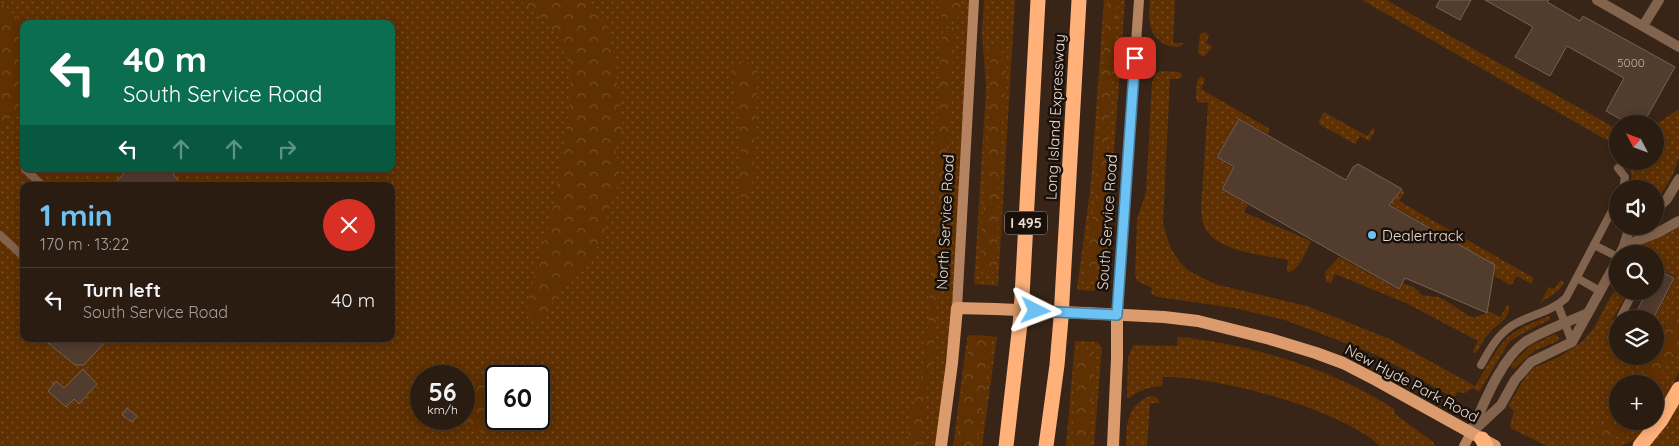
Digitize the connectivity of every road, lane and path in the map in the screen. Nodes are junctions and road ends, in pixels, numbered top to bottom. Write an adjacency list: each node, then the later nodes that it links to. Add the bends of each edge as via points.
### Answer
1 (974, 0): 26 (main road, North Service Road)
2 (1038, 0): 35 (highway, Long Island Expressway / I 495, via 1021,314)
3 (1139, 0): 28 (main road, South Service Road)
4 (1597, 0): 7 (street)
5 (1659, 0): 7 (street)
6 (1079, 1): 36 (highway, Long Island Expressway / I 495, via 1061,318)
7 (1643, 26): 8 (street)
8 (1679, 47)
9 (28, 172): 11 (lane)
10 (1679, 180): 12 (street)
11 (39, 182)
12 (1664, 202)
13 (1609, 220): 18 (lane)
14 (1679, 221): 17 (street)
15 (0, 235): 20 (lane)
16 (1636, 235): 17 (lane)
17 (1639, 240): 19 (street)
18 (1594, 244): 21 (lane); 23 (lane)
19 (1630, 245)
20 (20, 253)
21 (1609, 253)
22 (1608, 276): 24 (street)
23 (1577, 278): 24 (lane); 25 (lane, via 1566,298)
24 (1600, 291): 27 (street)
25 (1558, 304): 29 (lane); 31 (lane, via 1505,331 1494,342)
26 (957, 308): 28 (main road, New Hyde Park Road, bridge); 34 (main road, North Service Road)
27 (1588, 313): 29 (street); 30 (street)
28 (1117, 315): 33 (main road, New Hyde Park Road, via 1198,321 1316,353 1376,380); 37 (main road, South Service Road)
29 (1566, 324): 30 (lane); 33 (street, via 1527,342 1514,352 1487,396)
30 (1572, 342): 33 (street, via 1530,362 1501,405)
31 (1481, 365)
32 (1679, 389): 39 (highway, via 1661,420)
33 (1483, 441): 38 (main road)
34 (941, 446)
35 (1006, 446)
36 (1046, 446)
37 (1113, 446)
38 (1464, 446)
39 (1640, 446)

